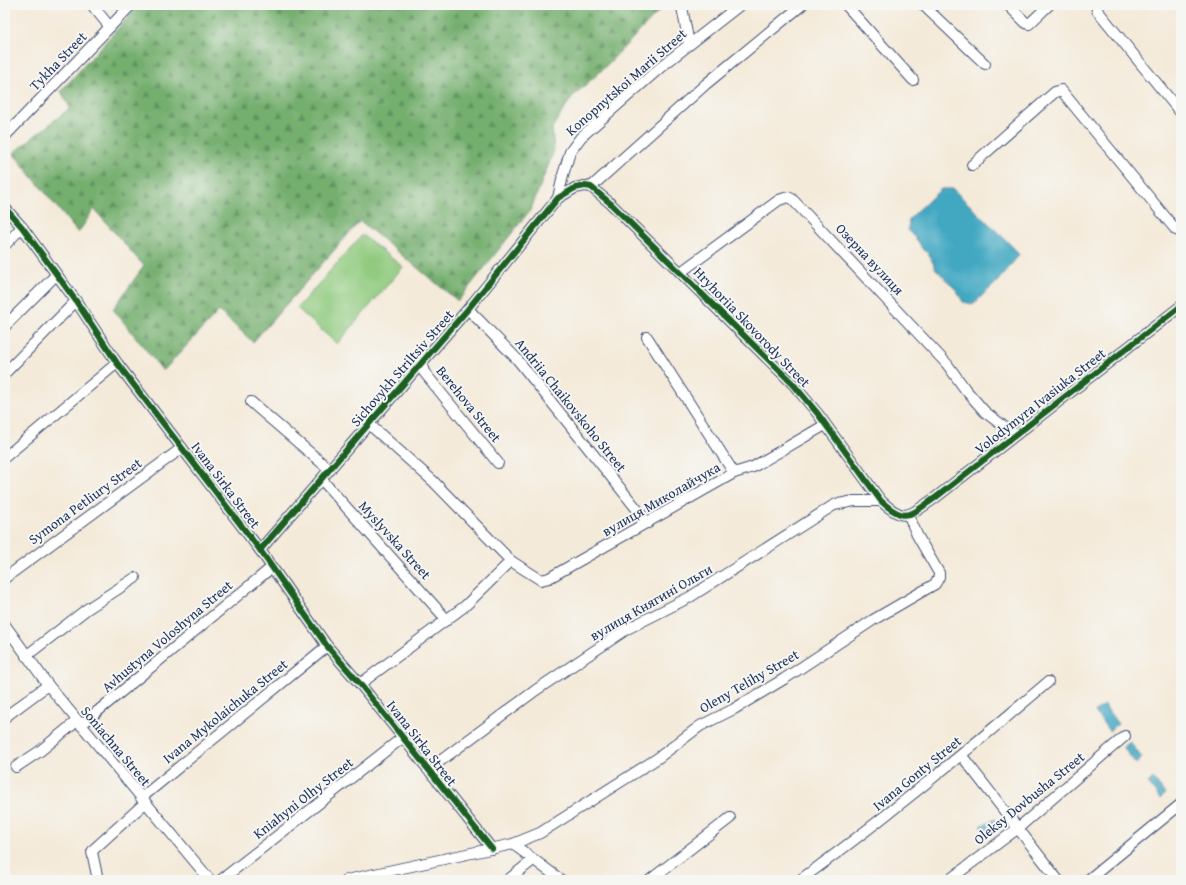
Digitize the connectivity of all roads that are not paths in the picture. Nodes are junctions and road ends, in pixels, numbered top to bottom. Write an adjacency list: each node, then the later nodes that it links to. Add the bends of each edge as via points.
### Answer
1 (92, 5): 11 (street)
2 (131, 5): 11 (street, Tykha Street)
3 (683, 5): 12 (street, via 682,13)
4 (740, 5): 12 (street, Konopnytskoi Marii Street)
5 (802, 5): 18 (street, via 706,84)
6 (846, 5): 14 (street)
7 (923, 5): 13 (street)
8 (1008, 5): 9 (street, via 1026,24 1029,24)
9 (1049, 5)
10 (1096, 5): 15 (street, via 1097,10)
11 (110, 27): 16 (street, Tykha Street)
12 (689, 44): 19 (street, Konopnytskoi Marii Street, via 577,141 562,175)
13 (985, 64)
14 (913, 80)
15 (1181, 113)
16 (5, 136)
17 (972, 165): 22 (street, via 1055,92 1062,90 1176,230)
18 (591, 187): 19 (street, via 575,188); 24 (street, Hryhoriia Skovorody Street)
19 (558, 198): 28 (street, Sichovykh Striltsiv Street)
20 (5, 208): 21 (street, Ivana Sirka Street)
21 (22, 227): 23 (street); 25 (street, Ivana Sirka Street)
22 (1181, 231)
23 (5, 245)
24 (683, 271): 36 (street, Hryhoriia Skovorody Street, via 793,384); 37 (street, Озерна вулиця, via 779,200 788,197 947,364 985,412)
25 (56, 275): 26 (street, Ivana Sirka Street); 29 (street)
26 (76, 301): 32 (street, Ivana Sirka Street); 33 (street)
27 (1181, 306): 37 (street, Volodymyra Ivasiuka Street)
28 (468, 309): 31 (street, Sichovykh Striltsiv Street); 46 (street, Andriia Chaikovskoho Street, via 517,359)
29 (5, 326)
30 (647, 337): 42 (street)
31 (421, 362): 35 (street, Sichovykh Striltsiv Street); 40 (street, Berehova Street, via 424,372)
32 (117, 363): 38 (street, Ivana Sirka Street); 39 (street)
33 (5, 373)
34 (251, 402): 41 (street)
35 (370, 425): 41 (street, Sichovykh Striltsiv Street); 48 (street, вулиця Миколайчука, via 433,481)
36 (825, 425): 42 (street, вулиця Миколайчука, via 753,467); 44 (street, Hryhoriia Skovorody Street)
37 (1015, 435): 45 (street, Volodymyra Ivasiuka Street)
38 (182, 448): 47 (street, Ivana Sirka Street); 50 (street, Symona Petliury Street)
39 (5, 458)
40 (498, 463)
41 (330, 470): 43 (street, Sichovykh Striltsiv Street)
42 (734, 473): 46 (street, вулиця Миколайчука)
43 (322, 480): 47 (street, Sichovykh Striltsiv Street); 52 (street, Myslyvska Street)
44 (881, 501): 45 (street, Hryhoriia Skovorody Street, via 904,516); 65 (street, вулиця Княгині Ольги, via 854,501 834,506 690,597 627,629 536,690)
45 (911, 515): 70 (street, Oleny Telihy Street, via 914,530 939,573 935,584 873,620 784,679 700,726 658,758 540,833)
46 (648, 523): 48 (street, вулиця Миколайчука, via 549,578 541,580)
47 (260, 550): 49 (street, Ivana Sirka Street)
48 (511, 561): 52 (street)
49 (271, 568): 54 (street, Ivana Sirka Street); 60 (street, Avhustyna Voloshyna Street)
50 (5, 578)
51 (135, 578): 55 (street, via 87,609)
52 (447, 620): 57 (street)
53 (6, 628): 55 (street, Soniachna Street)
54 (327, 646): 57 (street, Ivana Sirka Street); 66 (street, Ivana Mykolaichuka Street)
55 (26, 656): 58 (street, Soniachna Street)
56 (1048, 682): 63 (street, Ivana Gonty Street)
57 (360, 684): 62 (street, Ivana Sirka Street)
58 (48, 685): 59 (street); 60 (street, Soniachna Street)
59 (5, 717)
60 (79, 723): 64 (street, Avhustyna Voloshyna Street); 66 (street, Soniachna Street)
61 (1125, 736): 69 (street, Oleksy Dovbusha Street)
62 (402, 738): 65 (street, Ivana Sirka Street); 75 (street, Kniahyni Olhy Street)
63 (962, 756): 69 (street); 80 (street, Ivana Gonty Street, via 868,831)
64 (16, 767)
65 (428, 770): 71 (street, Ivana Sirka Street)
66 (143, 801): 73 (street, Ivana Mykolaichuka Street, via 92,852); 74 (street, Soniachna Street)
67 (1181, 804): 83 (street)
68 (730, 818): 79 (street)
69 (1017, 829): 81 (street, Oleksy Dovbusha Street); 82 (street)
70 (513, 844): 71 (street, Oleny Telihy Street); 72 (street)
71 (492, 849): 76 (street, Oleny Telihy Street)
72 (533, 860): 77 (street); 78 (street)
73 (98, 880)
74 (210, 880)
75 (221, 880)
76 (347, 880)
77 (508, 880)
78 (561, 880)
79 (650, 880)
80 (800, 880)
81 (949, 880)
82 (1058, 880)
83 (1088, 880)

